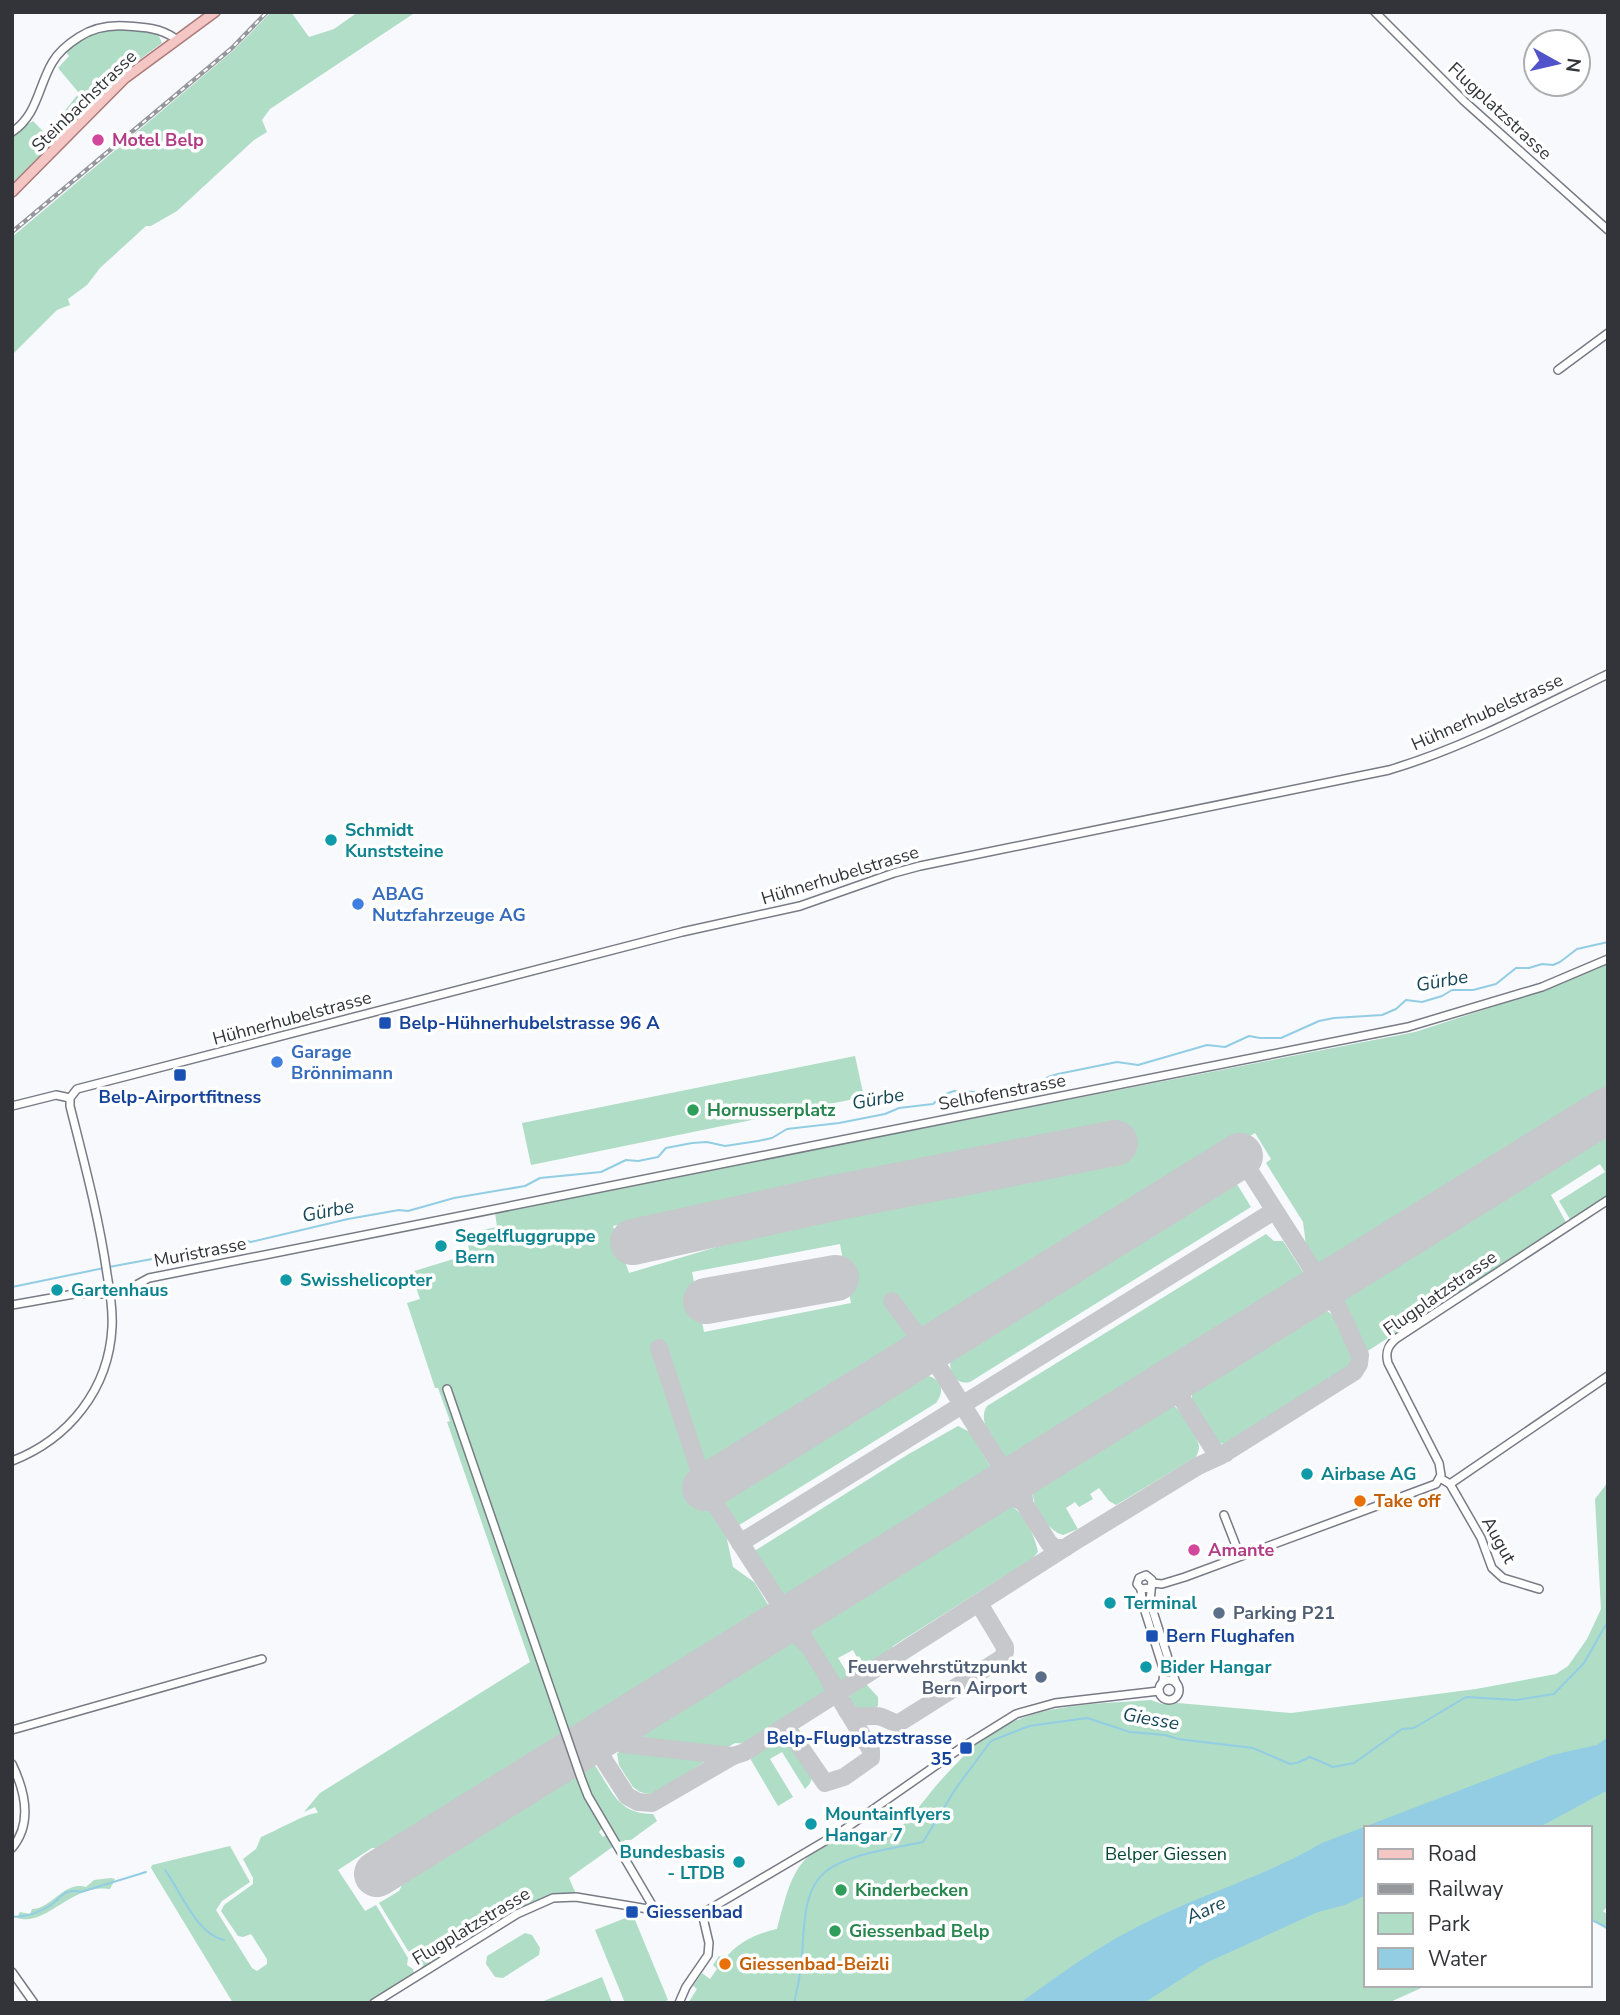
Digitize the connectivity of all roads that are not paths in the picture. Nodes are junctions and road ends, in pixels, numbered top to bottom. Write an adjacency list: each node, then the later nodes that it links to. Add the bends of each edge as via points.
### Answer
1 (215, 12): 3 (main road, Steinbachstrasse)
2 (1375, 12): 6 (street, Flugplatzstrasse, via 1464,101)
3 (176, 39): 4 (street, via 158,29 120,26 83,35 53,60 28,119); 5 (main road, Steinbachstrasse, via 124,79)
4 (12, 132)
5 (12, 192)
6 (1608, 230)
7 (1608, 333): 8 (street)
8 (1558, 370)
9 (1608, 674): 11 (street, Hühnerhubelstrasse, via 1489,733 1389,770 920,866 800,906 682,932 83,1087)
10 (1608, 959): 14 (street, Selhofenstrasse, via 1542,987 1408,1027)
11 (72, 1095): 12 (street, Hühnerhubelstrasse); 15 (street, via 71,1110 100,1226)
12 (12, 1106)
13 (1608, 1200): 20 (street, Flugplatzstrasse, via 1388,1346 1388,1363 1438,1458)
14 (396, 1230): 15 (street, Muristrasse, via 149,1278)
15 (110, 1294): 16 (street, Muristrasse, via 79,1293); 19 (street, via 111,1337 93,1394 63,1432)
16 (12, 1305)
17 (1608, 1376): 21 (street)
18 (447, 1389): 35 (street, via 580,1778)
19 (12, 1461)
20 (1440, 1478): 21 (street); 23 (street, via 1428,1489)
21 (1450, 1484): 26 (street, Augut, via 1481,1538 1492,1568 1503,1578)
22 (1224, 1515): 23 (street)
23 (1240, 1556): 24 (street)
24 (1151, 1586): 25 (street); 25 (street, via 1149,1576 1141,1576 1137,1584); 29 (street, via 1150,1602)
25 (1141, 1589): 28 (street)
26 (1539, 1589)
27 (262, 1659): 31 (street)
28 (1163, 1681): 29 (street); 30 (street)
29 (1176, 1683): 30 (street, via 1174,1698 1166,1699)
30 (1159, 1691): 37 (street, via 1055,1703 1011,1717 842,1831)
31 (12, 1730)
32 (12, 1764): 33 (street, via 26,1816)
33 (12, 1848)
34 (655, 1886): 35 (street)
35 (645, 1893): 36 (street)
36 (654, 1910): 37 (street, Flugplatzstrasse); 40 (street, Flugplatzstrasse, via 576,1897 540,1902)
37 (702, 1913): 41 (street, via 708,1955)
38 (12, 1972): 39 (street)
39 (34, 2003)
40 (374, 2003)
41 (679, 2003)

